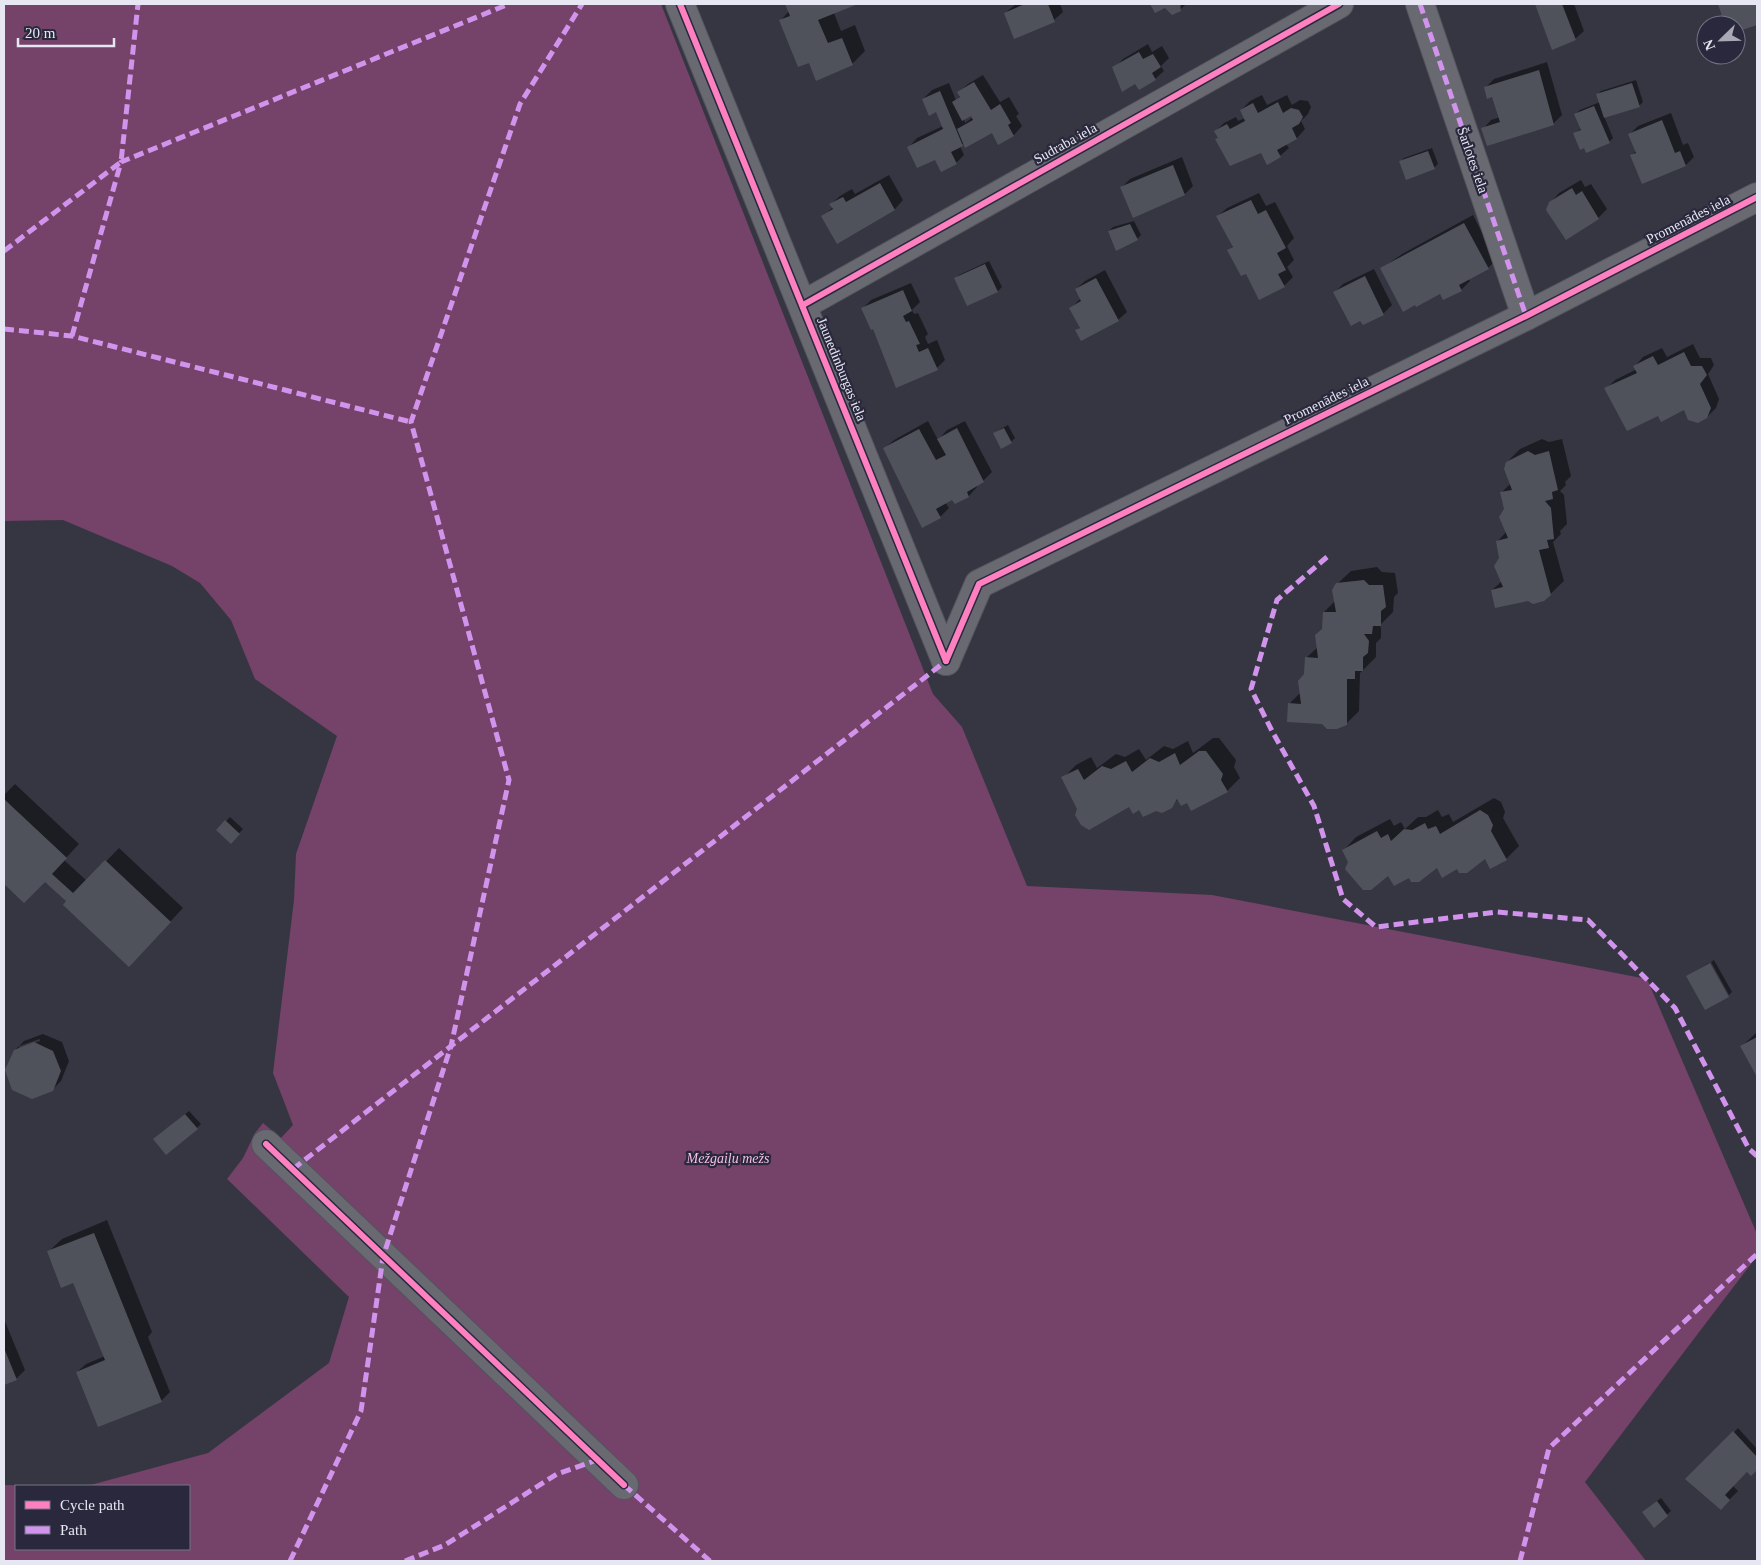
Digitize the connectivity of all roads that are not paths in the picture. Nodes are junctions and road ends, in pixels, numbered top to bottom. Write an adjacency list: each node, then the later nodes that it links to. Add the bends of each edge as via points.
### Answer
1 (680, 4): 5 (street, Jaunedinburgas iela)
2 (1340, 4): 5 (street, Sudraba iela)
3 (1420, 4): 6 (street, Šarlotes iela)
4 (1757, 197): 6 (street, Promenādes iela)
5 (803, 305): 7 (street, Jaunedinburgas iela)
6 (1526, 316): 7 (street, Promenādes iela, via 979,584)
7 (946, 661)
8 (266, 1144): 9 (street)
9 (624, 1485)

